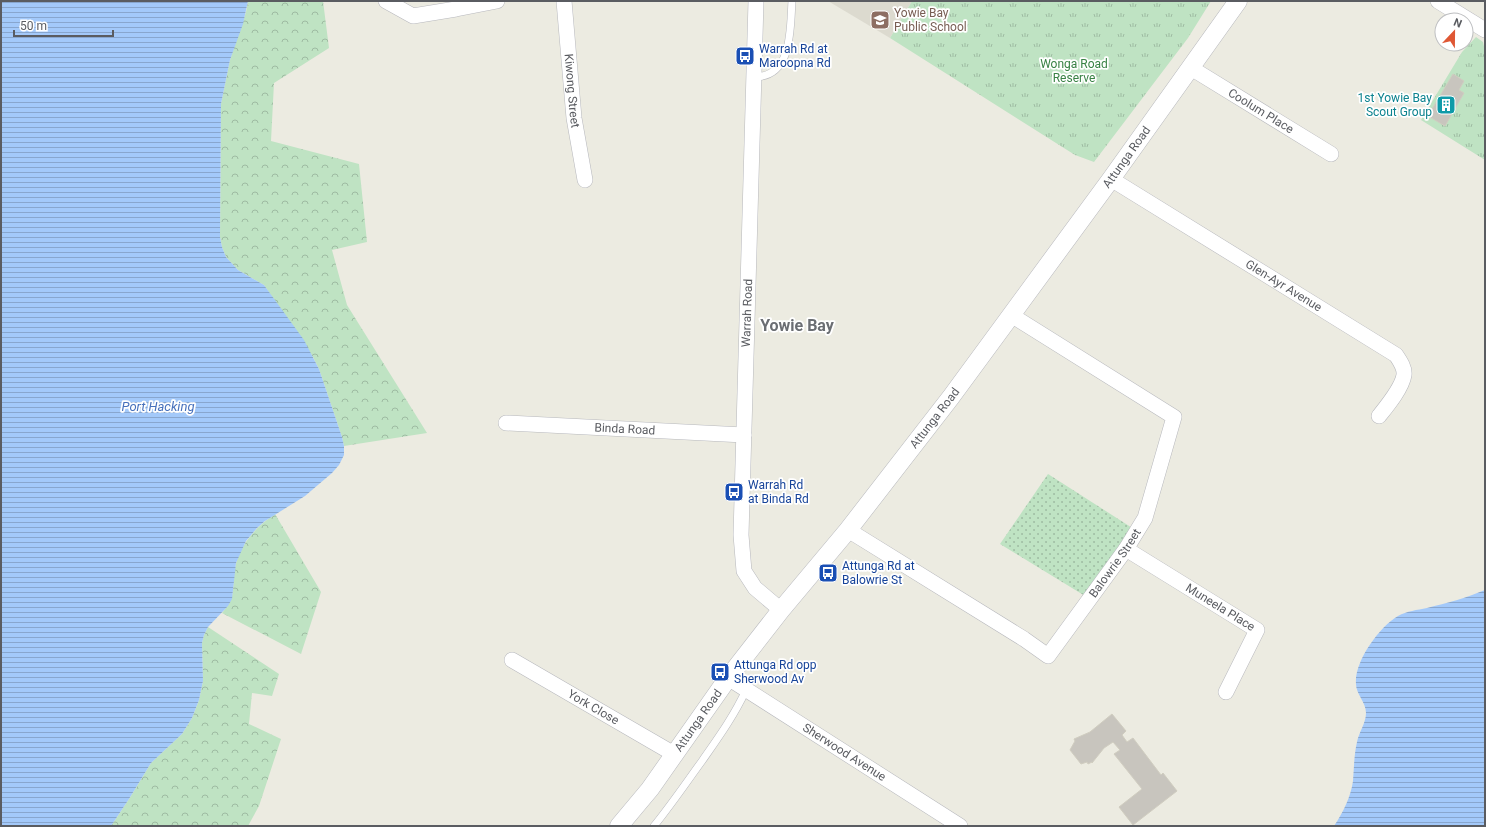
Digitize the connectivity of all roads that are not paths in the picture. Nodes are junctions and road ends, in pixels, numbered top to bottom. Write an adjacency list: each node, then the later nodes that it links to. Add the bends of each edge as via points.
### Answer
1 (386, 1): 2 (street, via 413,16)
2 (496, 1)
3 (564, 1): 13 (street, Kiwong Street, via 574,118)
4 (756, 1): 10 (street, Warrah Road)
5 (792, 1): 10 (lane, via 784,61 765,77)
6 (1238, 1): 9 (street, Attunga Road)
7 (1438, 1): 8 (street)
8 (1485, 30)
9 (1191, 68): 11 (street, Coolum Place); 12 (street, Attunga Road)
10 (754, 77): 17 (street, Warrah Road)
11 (1331, 154)
12 (1111, 179): 14 (street, Attunga Road); 15 (street, Glen-Ayr Avenue, via 1396,355 1403,364 1405,374 1401,385)
13 (585, 180)
14 (1011, 315): 18 (street, Attunga Road); 19 (street, Balowrie Street, via 1174,417 1145,518)
15 (1379, 416)
16 (506, 422): 17 (street, Binda Road)
17 (744, 435): 20 (street, Warrah Road, via 741,535 744,571 756,588)
18 (848, 530): 19 (street, Balowrie Street, via 1048,656); 20 (street, Attunga Road)
19 (1126, 549): 24 (street, Muneela Place, via 1257,630)
20 (781, 610): 22 (street, Attunga Road)
21 (512, 660): 25 (street, York Close)
22 (728, 678): 23 (street, Sherwood Avenue); 25 (street, Attunga Road)
23 (746, 690): 27 (lane, via 738,709); 28 (street, Sherwood Avenue)
24 (1226, 692)
25 (674, 754): 26 (street, Attunga Road, via 650,789)
26 (619, 826)
27 (654, 826)
28 (960, 826)

